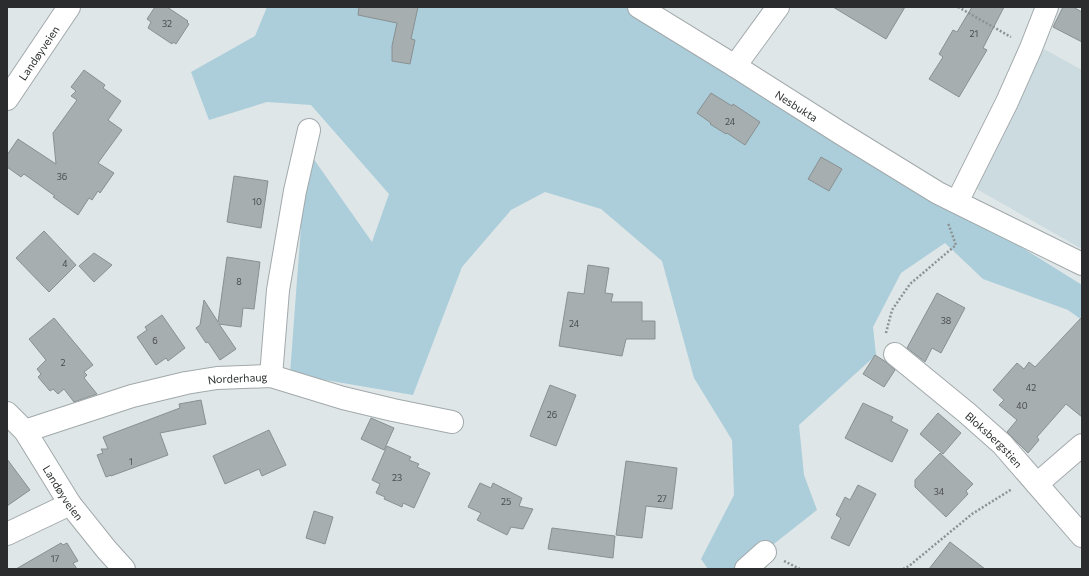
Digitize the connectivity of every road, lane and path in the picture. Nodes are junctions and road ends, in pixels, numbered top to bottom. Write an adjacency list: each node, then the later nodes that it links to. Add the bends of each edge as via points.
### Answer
1 (69, 7): 8 (street, Landøyveien)
2 (639, 7): 7 (street, Nesbukta)
3 (778, 7): 7 (street)
4 (958, 7): 6 (path)
5 (1047, 7): 6 (street)
6 (1031, 48): 10 (street, via 1007,102)
7 (735, 66): 10 (street, Nesbukta)
8 (7, 99)
9 (309, 130): 13 (street, via 295,191 278,290)
10 (947, 197): 11 (street, Nesbukta); 12 (path, via 956,245 910,284 892,310 886,333)
11 (1082, 264)
12 (895, 354): 18 (street, Bloksbergstien, via 1002,444)
13 (271, 376): 15 (street, Norderhaug, via 343,398); 16 (street, Norderhaug, via 217,378 186,383 132,396)
14 (7, 413): 16 (street, Landøyveien)
15 (452, 422)
16 (25, 431): 19 (street, Landøyveien)
17 (1082, 445): 18 (street)
18 (1034, 480): 21 (street, Bloksbergstien); 25 (path, via 972,514)
19 (70, 504): 20 (street); 23 (street, Landøyveien)
20 (7, 534)
21 (1082, 536)
22 (765, 552): 24 (street)
23 (124, 569)
24 (746, 569)
25 (903, 569)

